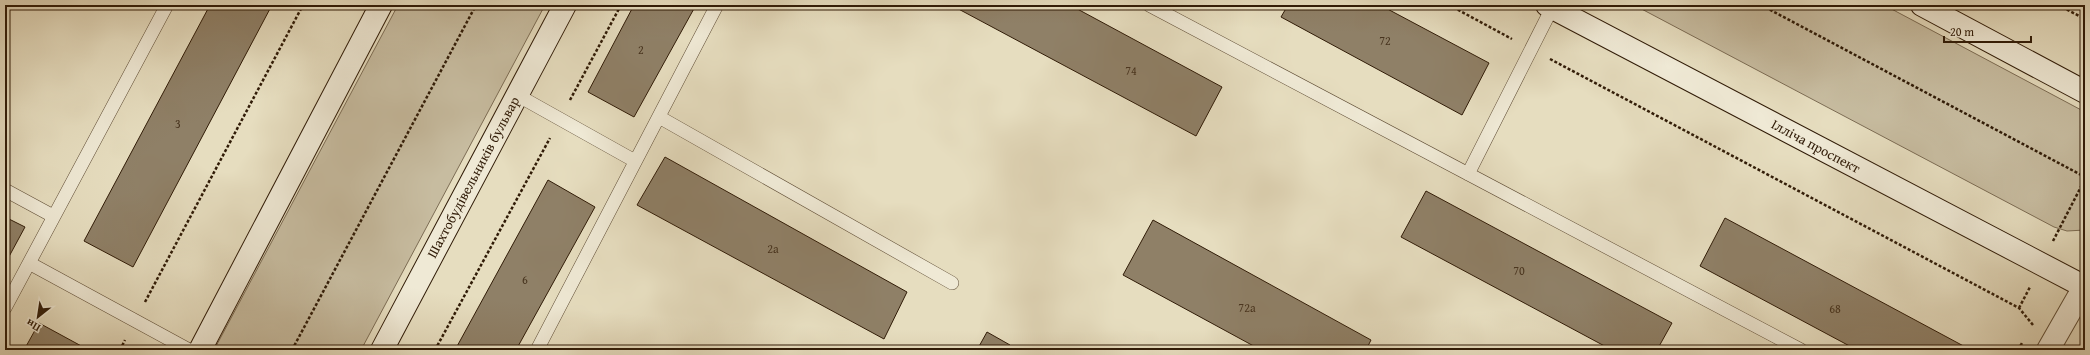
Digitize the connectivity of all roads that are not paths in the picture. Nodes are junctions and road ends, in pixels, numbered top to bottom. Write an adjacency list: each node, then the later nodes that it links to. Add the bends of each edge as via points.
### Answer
1 (167, 5): 14 (lane)
2 (381, 5): 21 (main road)
3 (565, 5): 9 (main road, Шахтобудівельників бульвар)
4 (717, 5): 10 (lane)
5 (1149, 5): 12 (lane)
6 (1922, 5): 8 (main road)
7 (1549, 6): 12 (lane, via 1531,49); 17 (main road, Ілліча проспект)
8 (2085, 92)
9 (517, 95): 11 (lane); 22 (main road, Шахтобудівельників бульвар)
10 (658, 117): 11 (lane); 16 (lane)
11 (636, 161): 23 (lane)
12 (1468, 174): 24 (lane)
13 (5, 190): 14 (lane)
14 (54, 216): 15 (lane)
15 (29, 263): 18 (lane); 20 (lane)
16 (952, 282)
17 (2085, 286): 19 (main road)
18 (5, 308)
19 (2052, 343)
20 (189, 350)
21 (200, 350)
22 (382, 350)
23 (537, 350)
24 (1801, 350)

